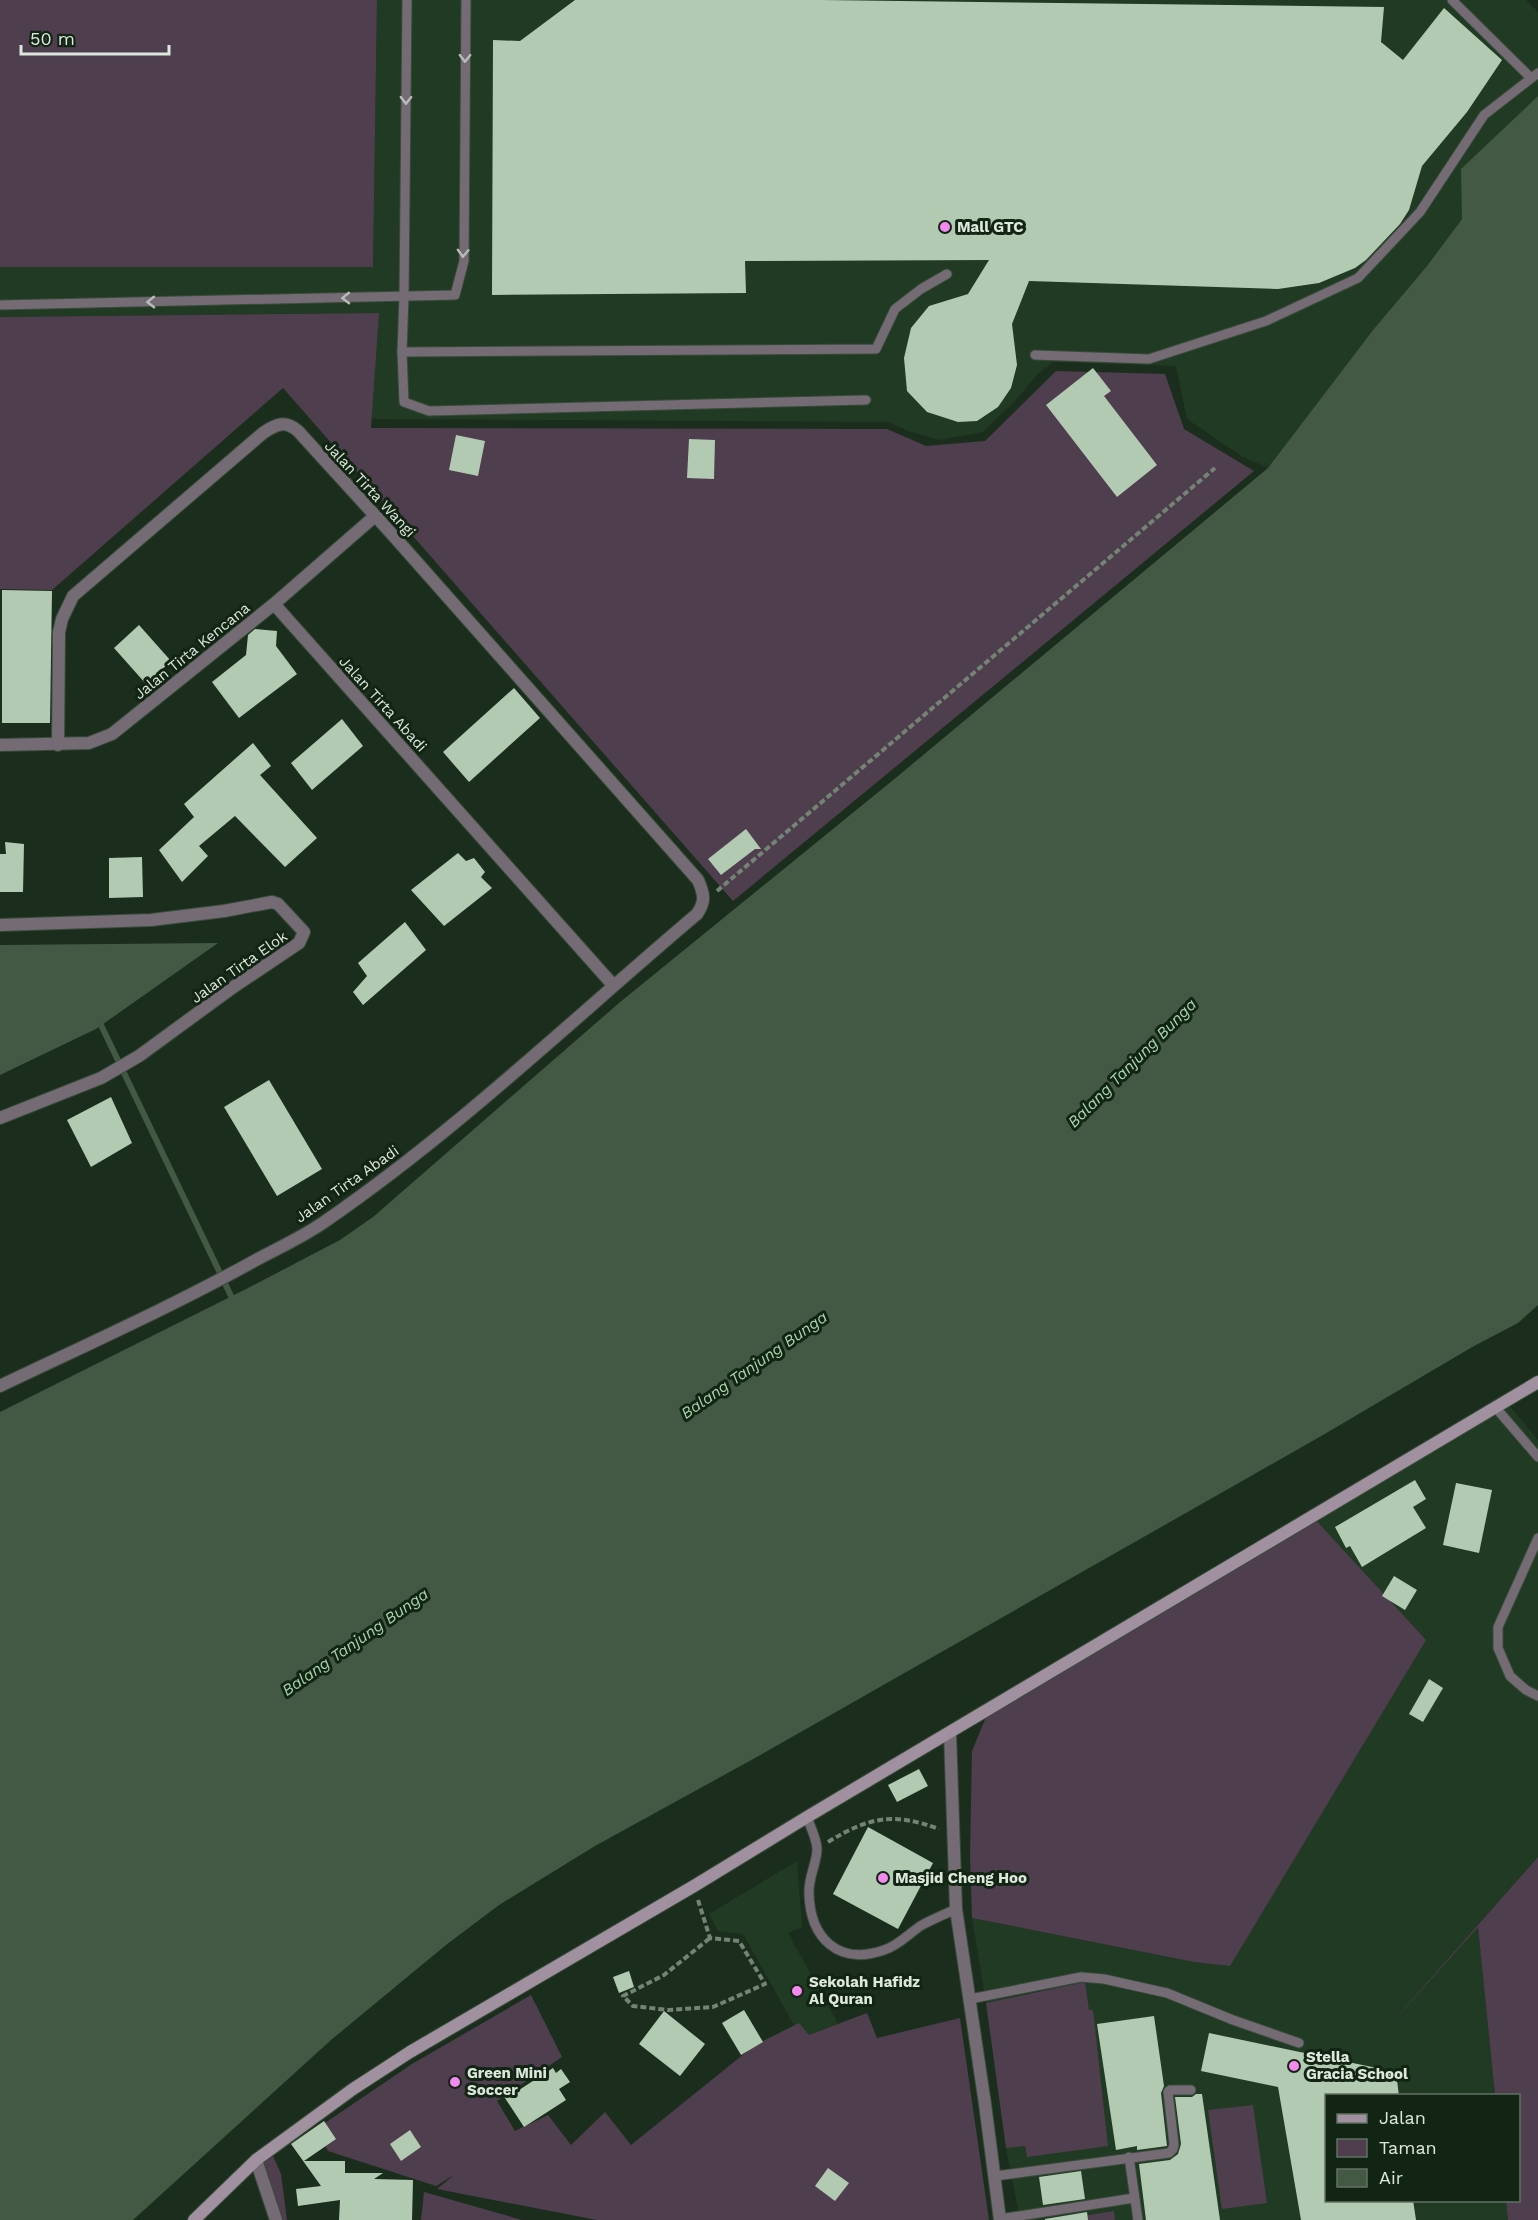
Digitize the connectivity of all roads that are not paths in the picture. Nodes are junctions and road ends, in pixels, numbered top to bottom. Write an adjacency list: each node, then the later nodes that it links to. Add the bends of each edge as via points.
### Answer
1 (407, 0): 6 (lane, one-way to 6)
2 (466, 0): 6 (lane, one-way to 6, via 464,261 455,295)
3 (1452, 0): 4 (lane)
4 (1534, 75): 9 (lane, via 1484,115 1420,212 1358,278 1266,321 1149,359)
5 (946, 274): 8 (lane, via 895,309 876,349)
6 (404, 296): 7 (lane, one-way to 7); 8 (lane)
7 (0, 305)
8 (402, 352): 10 (lane, via 404,402 429,411)
9 (1035, 355)
10 (866, 400)
11 (375, 516): 12 (street, Jalan Tirta Kencana); 14 (street, Jalan Tirta Wangi, via 294,428 278,424 263,433 73,596 59,632); 15 (street, Jalan Tirta Wangi, via 698,880)
12 (274, 604): 14 (street, Jalan Tirta Kencana, via 112,734 89,743); 17 (street, Jalan Tirta Abadi)
13 (0, 745): 14 (street, Jalan Tirta Kencana)
14 (58, 745)
15 (704, 901): 17 (street, Jalan Tirta Abadi, via 697,914)
16 (0, 925): 18 (street, Jalan Tirta Elok, via 151,920 272,902 304,934 299,943 139,1056 101,1078)
17 (613, 985): 20 (street, Jalan Tirta Abadi, via 538,1053 327,1221 235,1272)
18 (0, 1118)
19 (1538, 1382): 21 (street)
20 (0, 1386)
21 (1496, 1408): 22 (lane); 25 (street)
22 (1538, 1457)
23 (1538, 1538): 24 (lane, via 1498,1627 1497,1648 1510,1676)
24 (1538, 1696)
25 (950, 1733): 26 (street); 27 (street)
26 (807, 1816): 27 (lane, via 817,1849 810,1908 815,1928 837,1950 854,1955 885,1950 922,1925); 32 (street, via 694,1887 410,2052 310,2118)
27 (956, 1909): 28 (street)
28 (970, 1999): 29 (lane, via 1081,1977 1104,1979 1167,1993); 33 (street)
29 (1299, 2043)
30 (1191, 2090): 31 (lane, via 1168,2092 1173,2149)
31 (1129, 2157): 33 (lane); 34 (lane)
32 (256, 2160): 36 (street); 37 (street)
33 (995, 2176): 35 (street)
34 (1134, 2198): 35 (lane); 38 (lane)
35 (1000, 2219)
36 (194, 2220)
37 (276, 2220)
38 (1138, 2220)

